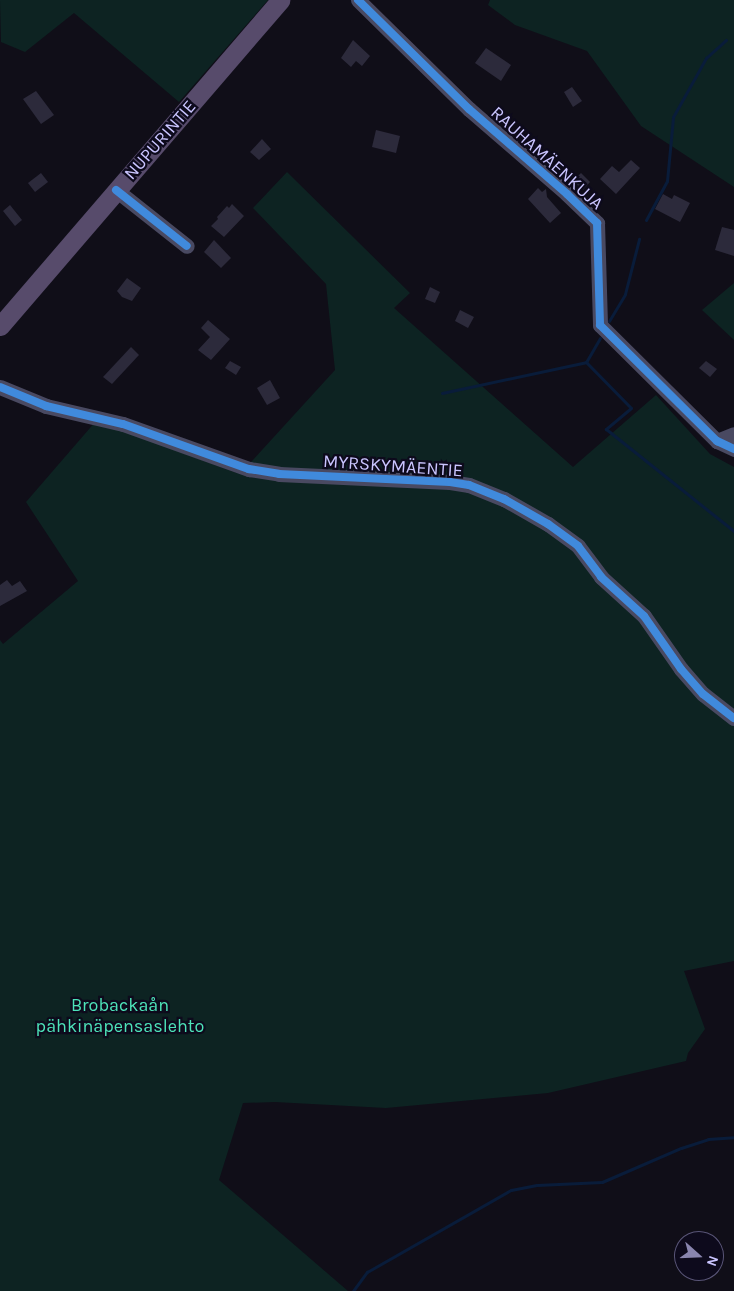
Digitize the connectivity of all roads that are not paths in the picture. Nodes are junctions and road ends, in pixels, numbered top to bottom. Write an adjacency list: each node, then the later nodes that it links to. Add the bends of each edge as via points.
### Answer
1 (280, 0): 3 (main road, NUPURINTIE)
2 (358, 0): 8 (street, RAUHAMÄENKUJA, via 469,109 596,223 600,325)
3 (116, 190): 4 (street); 5 (main road, NUPURINTIE)
4 (188, 246)
5 (0, 326)
6 (0, 386): 10 (street, MYRSKYMÄENTIE, via 46,406 123,424 249,469 279,474 450,482 504,499 578,546 601,577 644,616 698,688)
7 (734, 434): 8 (street)
8 (717, 441): 9 (street, RAUHAMÄENKUJA)
9 (734, 449)
10 (734, 718)

